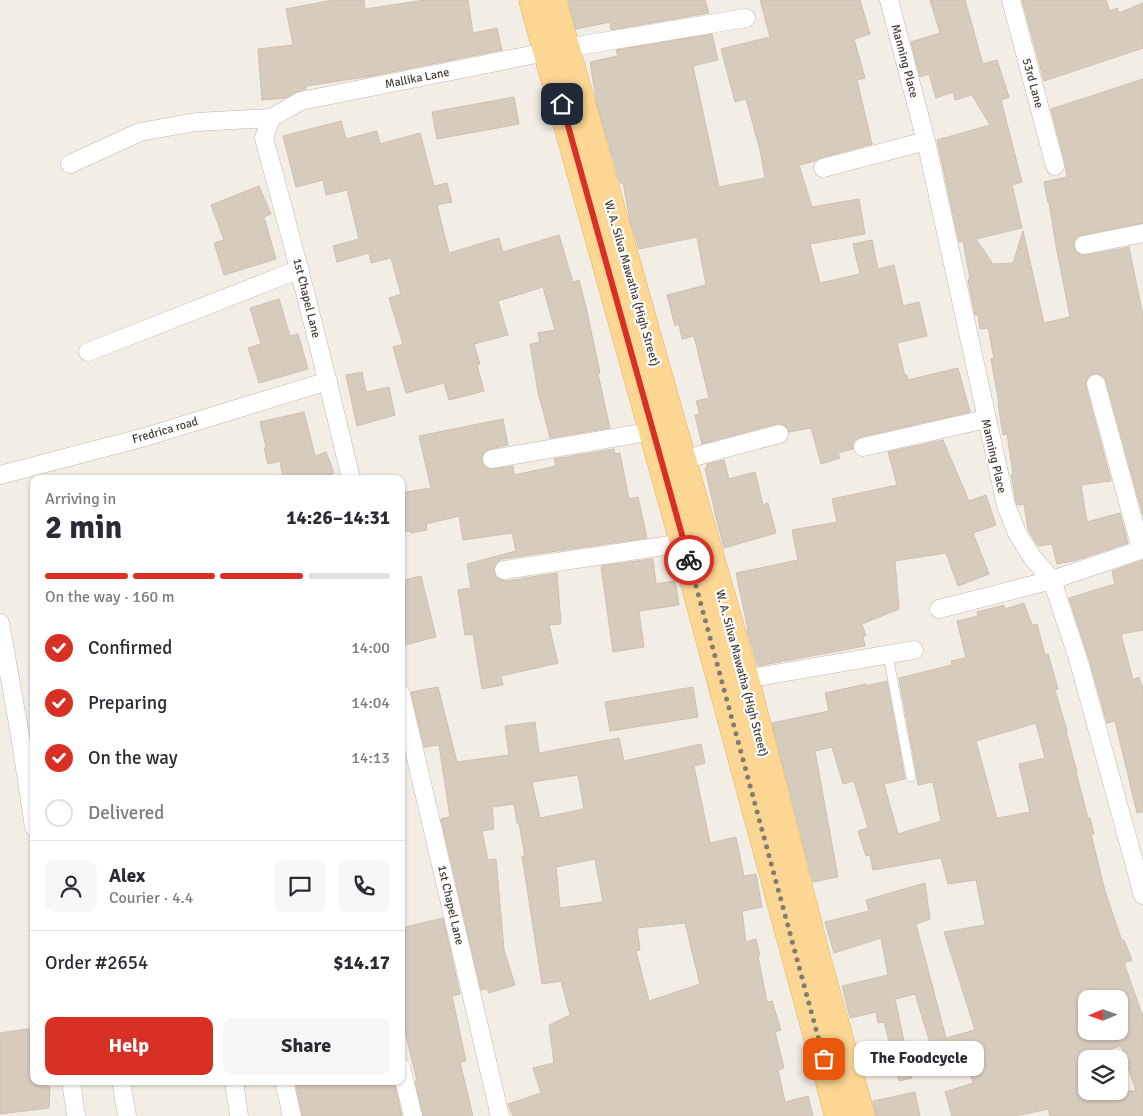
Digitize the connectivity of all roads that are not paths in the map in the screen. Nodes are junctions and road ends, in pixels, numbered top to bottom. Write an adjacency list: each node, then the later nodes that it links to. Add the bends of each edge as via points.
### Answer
1 (533, 0): 6 (main road, W. A. Silva Mawatha (High Street))
2 (552, 0): 6 (main road, W. A. Silva Mawatha (High Street))
3 (889, 0): 8 (street, Manning Place)
4 (1011, 0): 10 (street, 53rd Lane)
5 (746, 18): 6 (street, Mallika Lane)
6 (557, 50): 7 (street, Mallika Lane, via 301,101); 19 (main road, W. A. Silva Mawatha (High Street))
7 (270, 118): 9 (street, via 196,122 140,132); 14 (street, 1st Chapel Lane, via 264,138)
8 (926, 141): 11 (street); 18 (street, Manning Place)
9 (70, 164)
10 (1055, 166)
11 (823, 168)
12 (1143, 233): 13 (street)
13 (1084, 245)
14 (300, 270): 15 (street); 16 (street, 1st Chapel Lane)
15 (88, 352)
16 (328, 381): 24 (street, Fredrica road, via 146,437); 25 (street, 1st Chapel Lane)
17 (1096, 384): 27 (street)
18 (986, 419): 21 (street); 29 (street, Manning Place, via 1006,505 1017,533)
19 (662, 428): 22 (street); 23 (main road, W. A. Silva Mawatha (High Street)); 26 (main road, W. A. Silva Mawatha (High Street))
20 (779, 434): 23 (street)
21 (863, 447)
22 (492, 459)
23 (682, 460): 34 (main road, W. A. Silva Mawatha (High Street))
24 (0, 475)
25 (350, 475)
26 (684, 543): 28 (street); 51 (main road, W. A. Silva Mawatha (High Street))
27 (1142, 549): 29 (street)
28 (504, 570)
29 (1052, 580): 30 (street); 39 (street, Manning Place, via 1079,662)
30 (939, 609)
31 (0, 623): 36 (street)
32 (914, 650): 33 (street)
33 (888, 655): 34 (street); 38 (lane)
34 (745, 679): 52 (main road, W. A. Silva Mawatha (High Street), via 818,964)
35 (405, 711): 50 (street, 1st Chapel Lane)
36 (27, 731): 37 (street)
37 (30, 772)
38 (911, 777)
39 (1143, 895)
40 (405, 1083): 49 (street)
41 (72, 1085): 45 (street)
42 (122, 1085): 46 (street)
43 (235, 1085): 47 (street)
44 (285, 1085): 48 (street)
45 (76, 1116)
46 (127, 1116)
47 (240, 1116)
48 (292, 1116)
49 (413, 1116)
50 (500, 1116)
51 (839, 1116)
52 (862, 1116)

